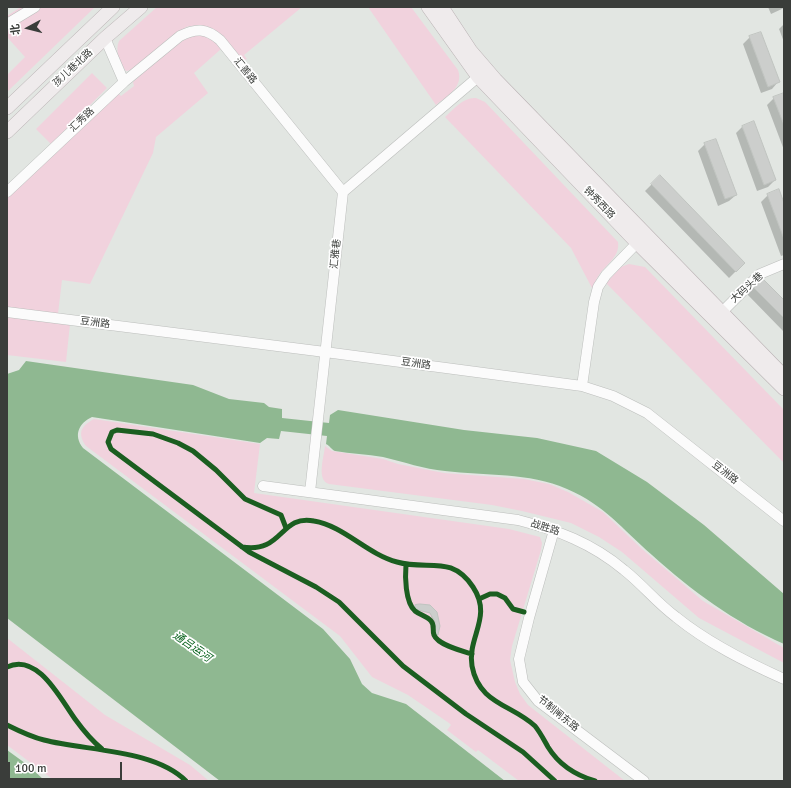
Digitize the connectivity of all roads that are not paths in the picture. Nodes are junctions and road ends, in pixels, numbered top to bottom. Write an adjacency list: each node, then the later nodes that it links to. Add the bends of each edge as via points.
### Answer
1 (35, 7): 6 (street)
2 (141, 7): 7 (main road, 孩儿巷北路)
3 (428, 7): 8 (main road, 钟秀西路)
4 (442, 7): 17 (main road, 钟秀西路, via 471,51 496,80)
5 (108, 8): 10 (main road, 孩儿巷北路)
6 (7, 24)
7 (105, 38): 9 (street); 11 (main road, 孩儿巷北路)
8 (478, 77): 13 (street); 14 (main road, 钟秀西路)
9 (124, 82): 12 (street, 汇秀路); 13 (street, 汇善路, via 180,36 196,30 211,32)
10 (7, 108)
11 (7, 132)
12 (7, 192)
13 (344, 192): 18 (street, 汇雅巷)
14 (637, 243): 17 (main road, 钟秀西路); 20 (street, via 606,274 598,287)
15 (784, 264): 17 (street, 大码头巷, via 760,274)
16 (7, 312): 18 (street, 豆洲路)
17 (718, 316): 19 (main road, 钟秀西路); 21 (main road, 钟秀西路)
18 (326, 352): 20 (street, 豆洲路); 23 (street, 汇雅巷)
19 (784, 376)
20 (582, 386): 24 (street, 豆洲路, via 613,396 647,413)
21 (784, 389)
22 (263, 486): 23 (street, 战胜路)
23 (310, 492): 25 (street, 战胜路, via 518,520)
24 (784, 521)
25 (554, 530): 26 (street, 战胜路, via 592,548 624,569 674,616 699,634); 27 (street, 节制闸东路, via 519,659 523,682 538,701)
26 (784, 679)
27 (644, 781)

